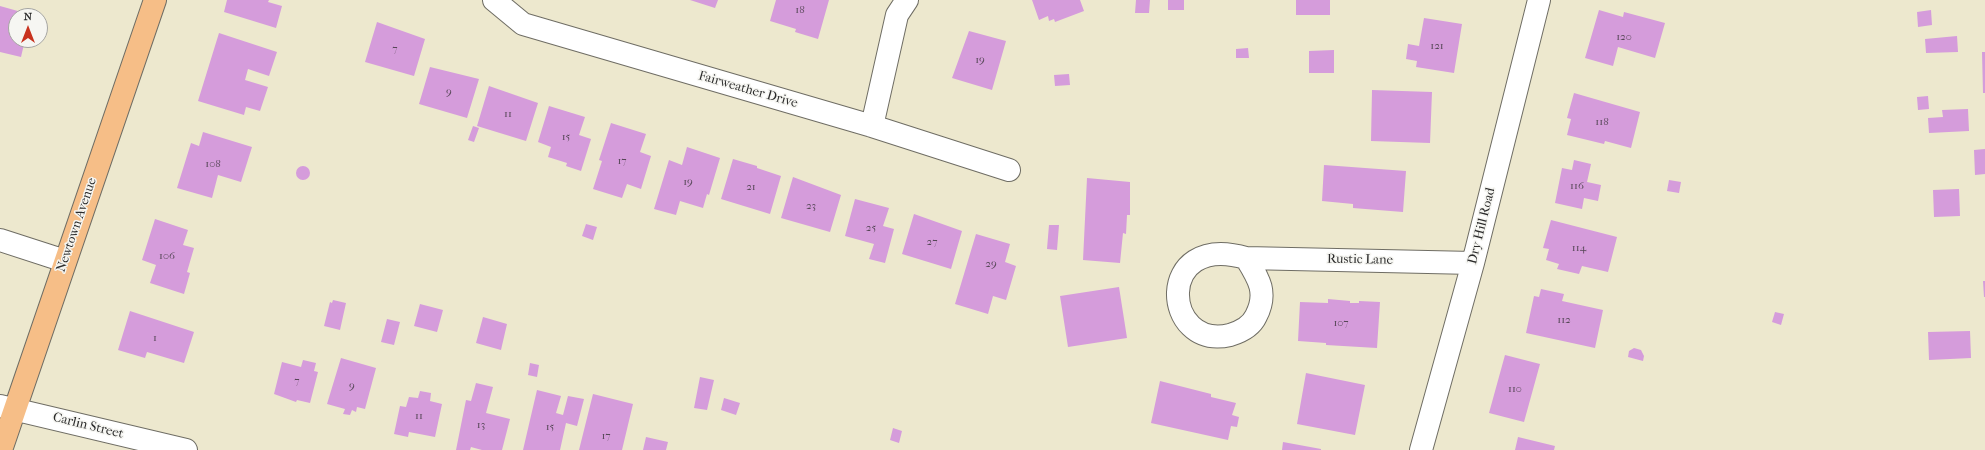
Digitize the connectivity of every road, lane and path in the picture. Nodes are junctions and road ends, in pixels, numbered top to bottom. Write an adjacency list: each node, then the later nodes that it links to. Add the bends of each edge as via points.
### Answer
1 (155, 0): 9 (main road, Newtown Avenue)
2 (494, 0): 5 (street, Fairweather Drive, via 523,24)
3 (907, 0): 5 (street, via 897,15)
4 (1539, 0): 10 (street, Dry Hill Road)
5 (872, 126): 6 (street, Fairweather Drive)
6 (1009, 170)
7 (0, 240): 9 (street)
8 (1246, 258): 10 (street, Rustic Lane)
9 (65, 261): 11 (main road, Newtown Avenue)
10 (1473, 263): 14 (street, Dry Hill Road)
11 (7, 407): 12 (main road, Newtown Avenue); 13 (street, Carlin Street)
12 (1, 450)
13 (186, 450)
14 (1421, 450)

